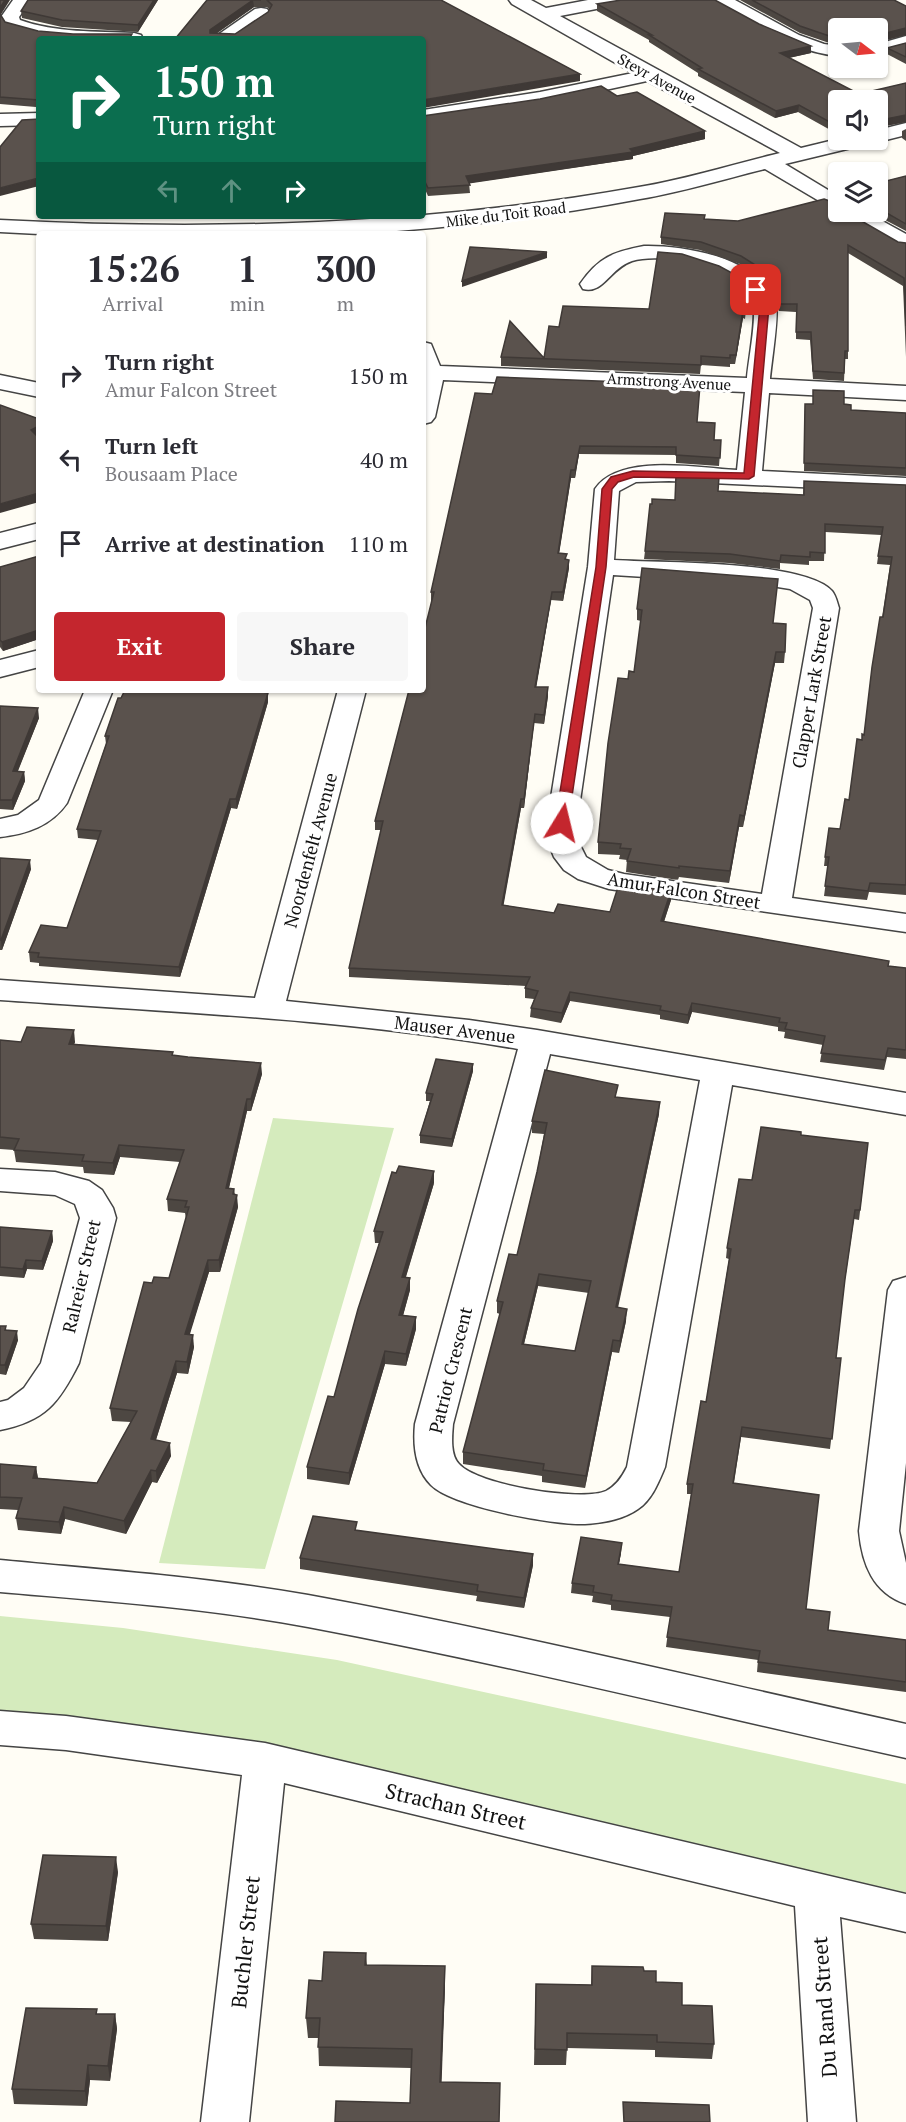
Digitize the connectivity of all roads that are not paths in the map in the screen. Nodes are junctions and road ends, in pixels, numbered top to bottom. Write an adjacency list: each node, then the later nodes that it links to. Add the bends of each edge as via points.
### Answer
1 (22, 0): 7 (street, via 10,17 24,28)
2 (518, 0): 6 (street, Steyr Avenue)
3 (616, 0): 6 (street)
4 (721, 0): 11 (street, via 804,44)
5 (261, 13): 8 (street)
6 (544, 15): 12 (street, Steyr Avenue)
7 (94, 36)
8 (226, 36)
9 (906, 42): 10 (street)
10 (888, 46)
11 (828, 51)
12 (650, 75): 13 (street, via 540,99); 19 (street, Steyr Avenue)
13 (426, 116)
14 (36, 119): 15 (street)
15 (0, 120)
16 (906, 129): 17 (street)
17 (888, 134)
18 (828, 147): 19 (street, Mike du Toit Road)
19 (798, 154): 20 (street, Mike du Toit Road)
20 (768, 162): 21 (street); 25 (street, Mike du Toit Road, via 644,193)
21 (828, 198)
22 (869, 222): 26 (street)
23 (0, 226): 24 (street, Mike du Toit Road)
24 (124, 231)
25 (379, 231)
26 (906, 243)
27 (591, 284): 31 (street, via 609,264 652,252 704,259 736,274 756,290 765,306)
28 (426, 357): 29 (street)
29 (432, 373): 31 (street, Armstrong Avenue); 34 (street)
30 (0, 382): 32 (street)
31 (757, 385): 33 (street, Armstrong Avenue); 35 (street)
32 (36, 389)
33 (906, 393)
34 (426, 407)
35 (749, 476): 36 (street, Amur Falcon Street); 39 (street, Amur Falcon Street, via 633,474 615,480 607,489)
36 (906, 485)
37 (36, 532): 38 (street)
38 (0, 541)
39 (601, 567): 45 (street, Amur Falcon Street, via 560,835 567,856 586,872 620,883); 45 (street, Clapper Lark Street, via 759,576 796,582 822,596 826,608)
40 (36, 659): 41 (street)
41 (0, 669)
42 (98, 693): 44 (street, via 52,803 32,821)
43 (351, 693): 48 (street, Noordenfelt Avenue)
44 (0, 828)
45 (775, 905): 46 (street, Amur Falcon Street)
46 (906, 923)
47 (0, 990): 48 (street, Mauser Avenue)
48 (268, 1009): 49 (street, Mauser Avenue)
49 (537, 1040): 50 (street, Mauser Avenue); 50 (street, Patriot Crescent, via 432,1439 435,1457 445,1474 482,1493 575,1509 617,1503 629,1495 646,1467)
50 (718, 1072): 51 (street, Mauser Avenue)
51 (906, 1104)
52 (0, 1180): 54 (street, Ralreier Street, via 45,1183 85,1194 98,1218 66,1342 52,1380 41,1397 26,1408)
53 (906, 1290): 56 (street, via 879,1531 881,1556 889,1574)
54 (0, 1416)
55 (0, 1576): 58 (street, via 203,1595 307,1611)
56 (906, 1588)
57 (0, 1728): 59 (street, Strachan Street, via 66,1732)
58 (906, 1741)
59 (265, 1761): 60 (street, Strachan Street); 62 (street, Buchler Street)
60 (816, 1891): 61 (street, Strachan Street); 63 (street, Du Rand Street)
61 (906, 1914)
62 (225, 2122)
63 (832, 2122)

